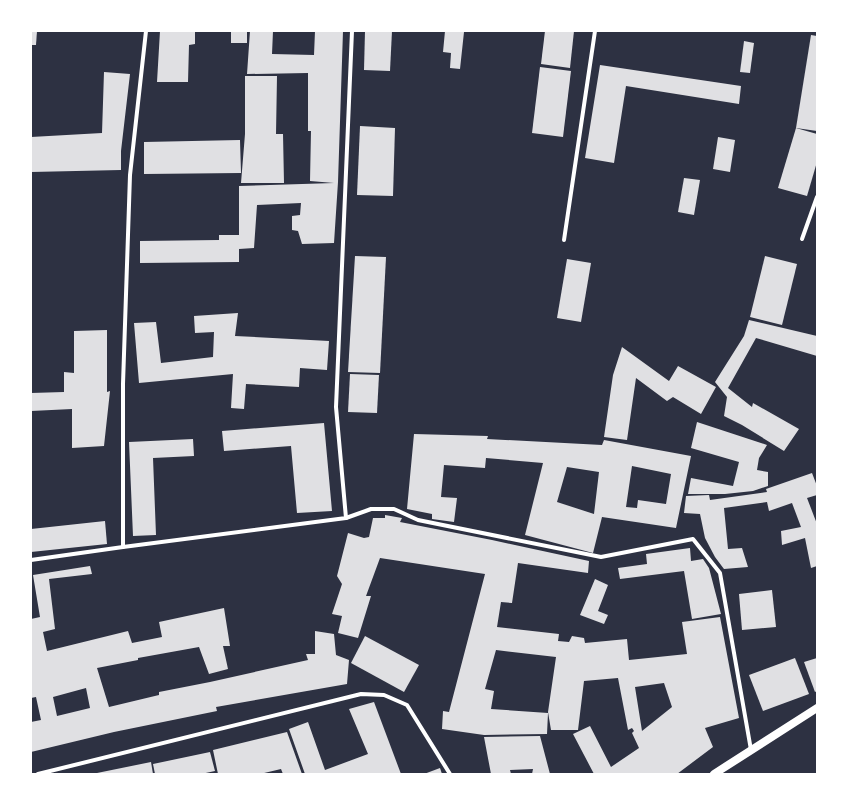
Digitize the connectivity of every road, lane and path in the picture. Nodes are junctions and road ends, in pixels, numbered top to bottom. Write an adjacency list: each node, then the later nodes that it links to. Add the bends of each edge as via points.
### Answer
1 (146, 31): 8 (street, via 130,175 123,384)
2 (352, 31): 7 (street, via 336,407)
3 (595, 31): 6 (street)
4 (817, 197): 5 (street)
5 (802, 239)
6 (564, 240)
7 (346, 518): 8 (street); 11 (street, via 371,509 394,509 418,520 601,557 693,539 720,573)
8 (123, 547): 9 (street)
9 (31, 560)
10 (817, 708): 11 (main road)
11 (751, 750): 14 (main road)
12 (38, 774): 13 (street, via 361,694 384,695 407,705)
13 (450, 774)
14 (714, 774)

